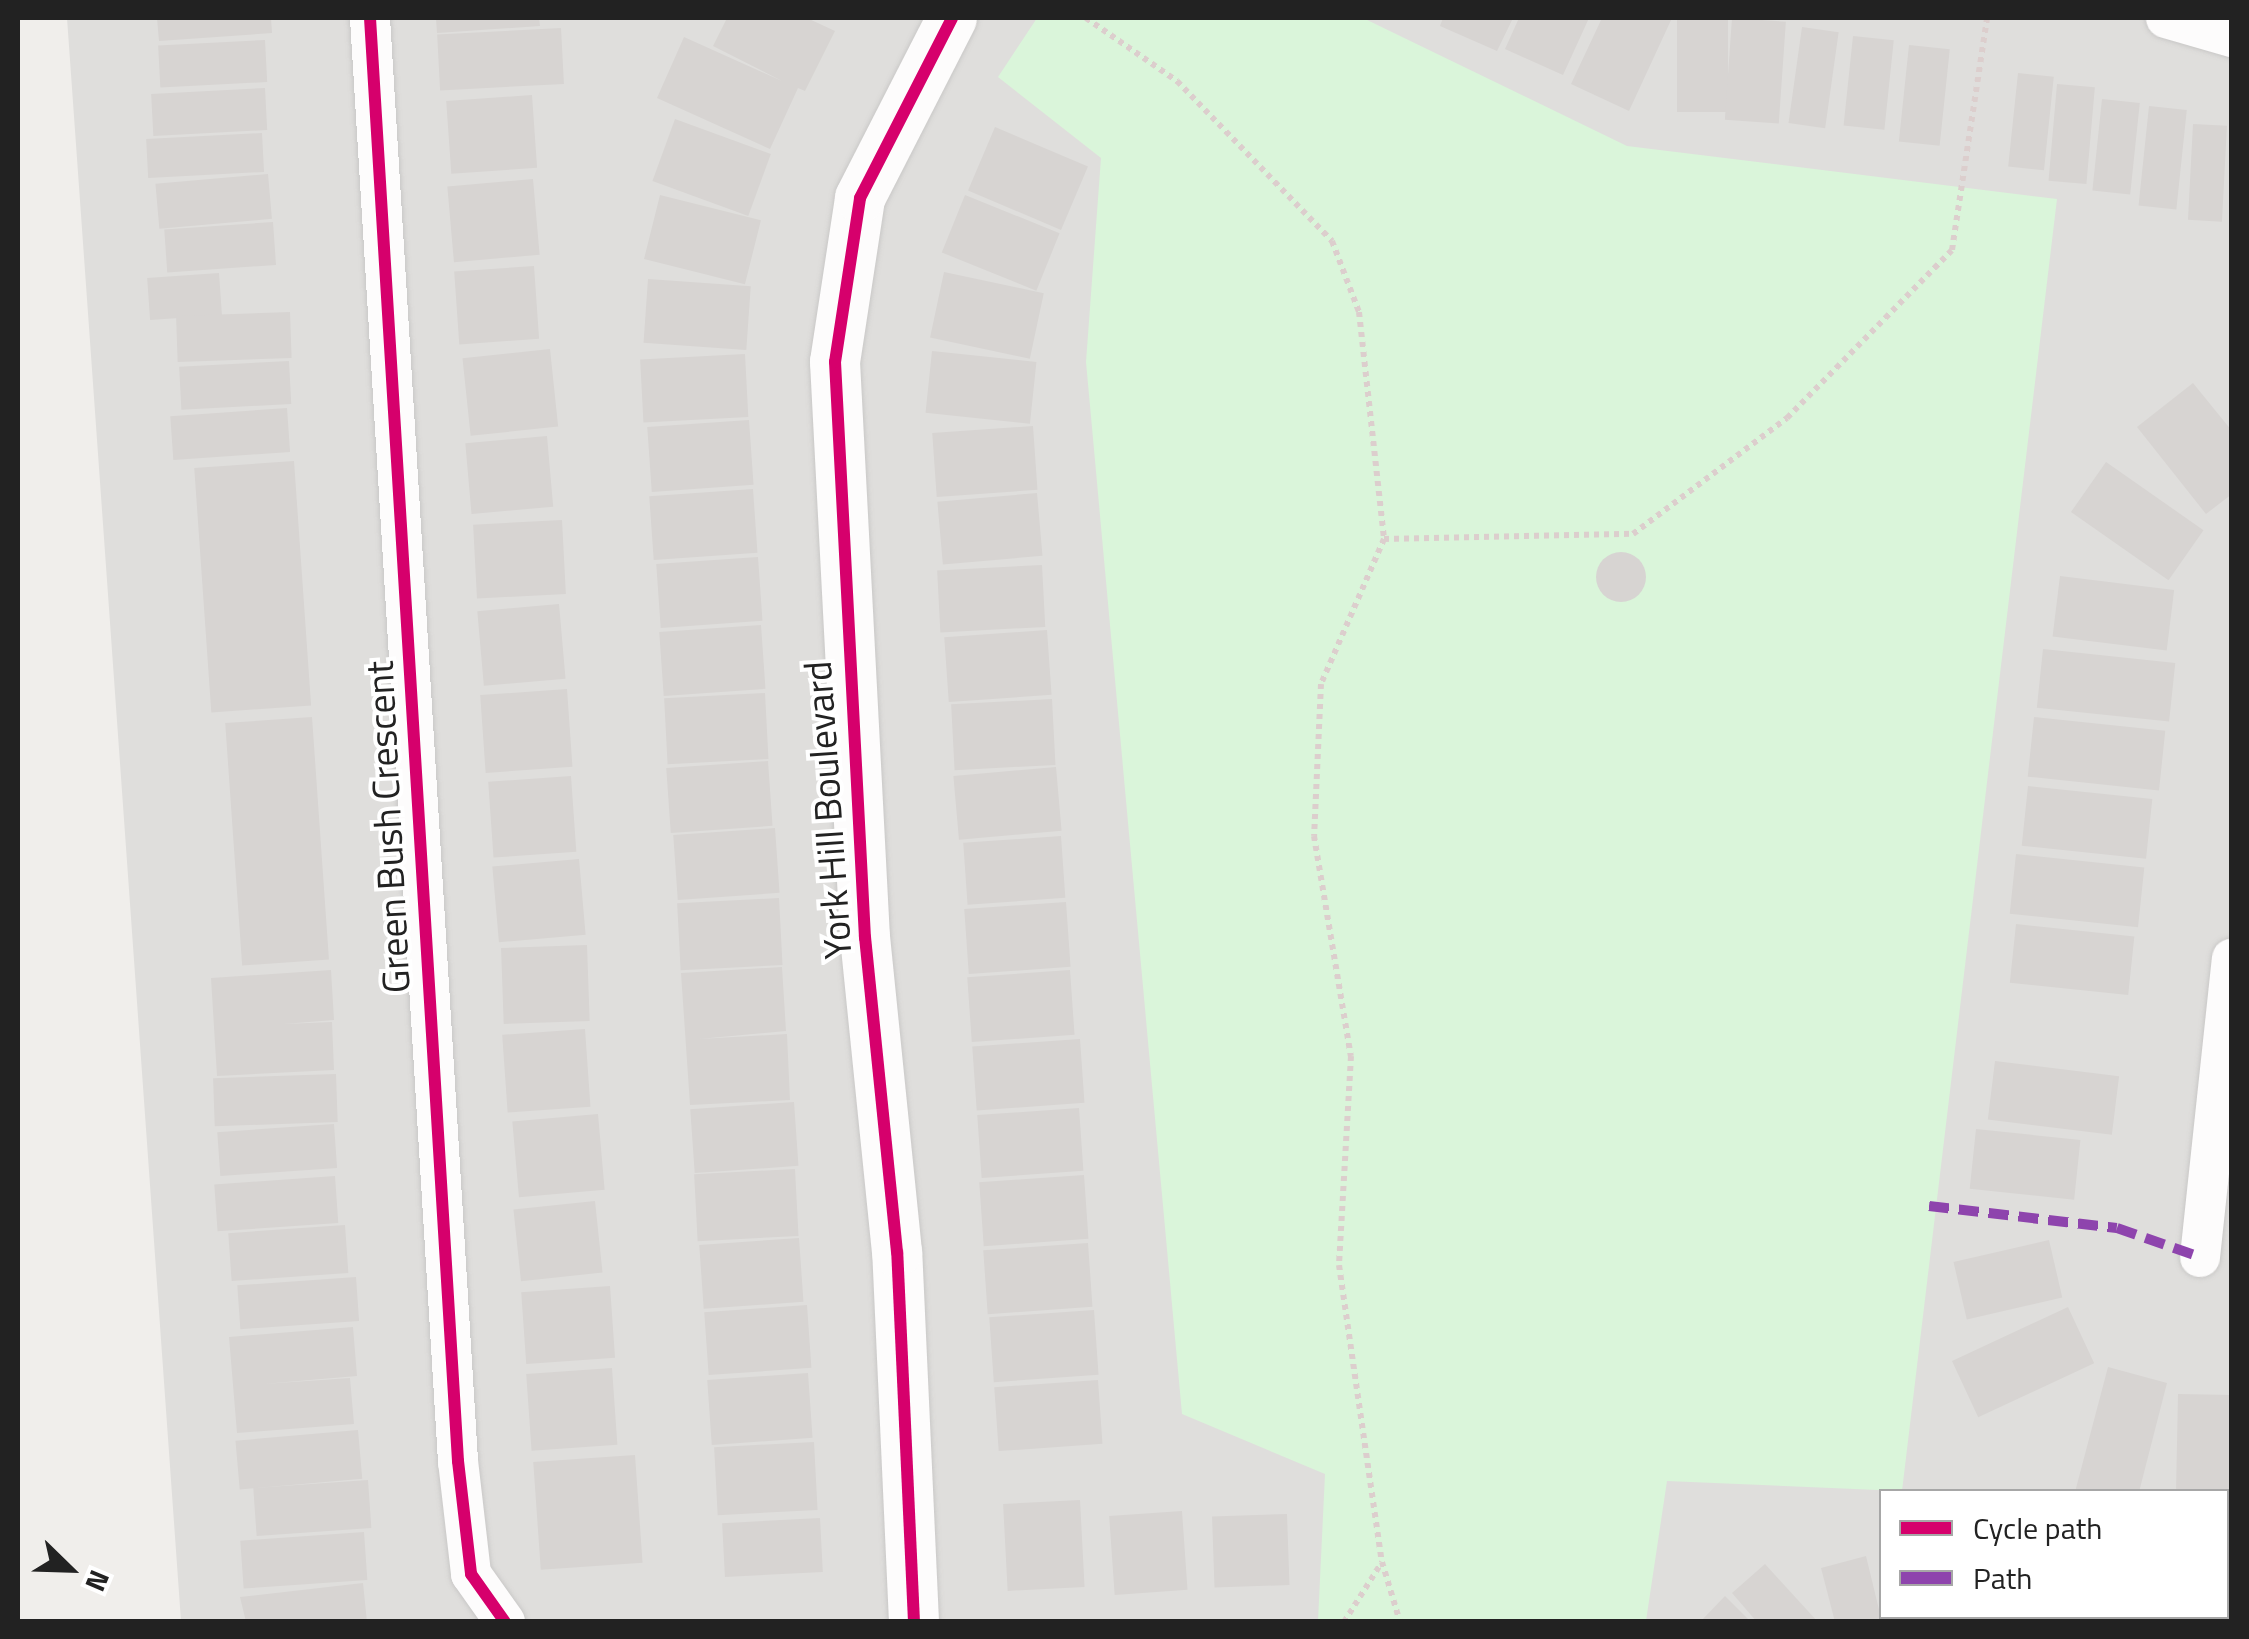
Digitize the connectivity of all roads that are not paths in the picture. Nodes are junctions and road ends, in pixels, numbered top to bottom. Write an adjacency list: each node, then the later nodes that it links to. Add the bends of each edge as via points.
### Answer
1 (370, 18): 7 (street, Green Bush Crescent, via 458,1461 471,1574)
2 (952, 18): 8 (street, York Hill Boulevard, via 860,198 835,362 865,938 897,1252)
3 (2166, 18): 4 (street)
4 (2232, 37)
5 (2232, 959): 6 (street)
6 (2200, 1257)
7 (505, 1622)
8 (914, 1622)

